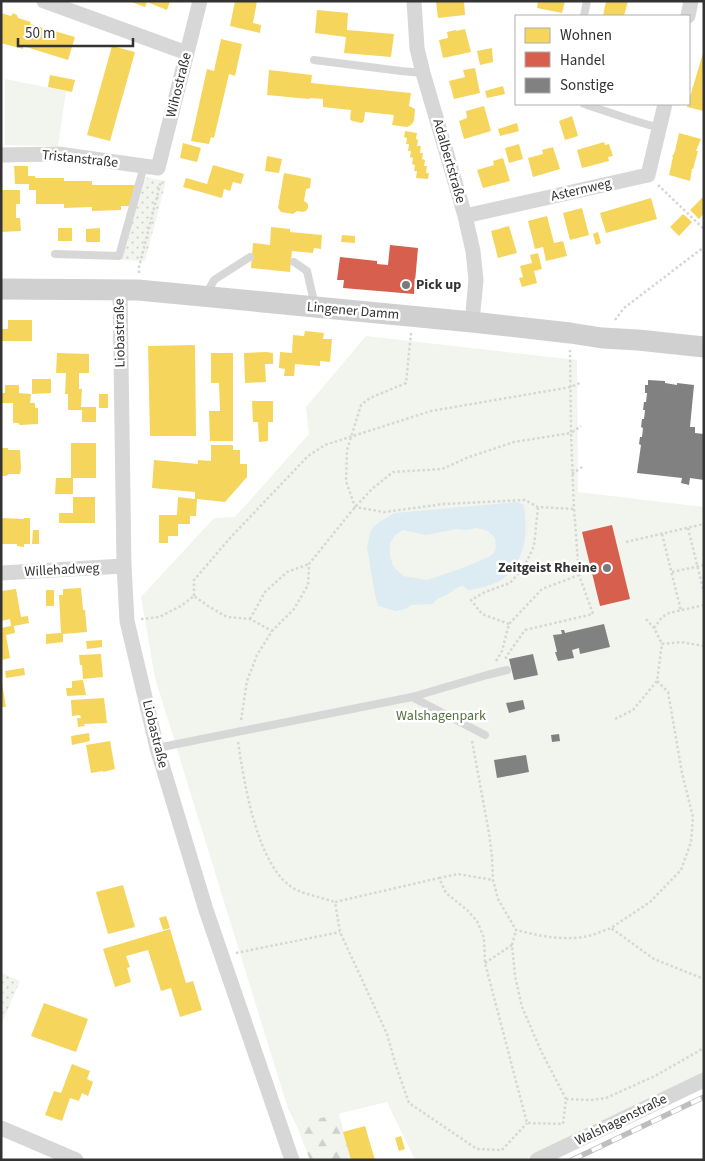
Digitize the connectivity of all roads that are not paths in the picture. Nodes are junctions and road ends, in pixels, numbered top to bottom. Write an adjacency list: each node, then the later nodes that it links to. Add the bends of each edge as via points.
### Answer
1 (44, 1): 8 (street)
2 (200, 1): 8 (street, Wihostraße)
3 (414, 1): 10 (street, Adalbertstraße, via 417,48)
4 (587, 1): 6 (lane)
5 (691, 1): 7 (street)
6 (584, 15)
7 (688, 15)
8 (187, 53): 15 (street, Wihostraße)
9 (314, 60): 10 (lane)
10 (423, 73): 16 (street, Adalbertstraße)
11 (587, 105): 13 (lane)
12 (665, 105): 13 (street)
13 (659, 128): 16 (street, Asternweg, via 648,175)
14 (1, 155): 15 (street, Tristanstraße, via 58,154)
15 (151, 168): 17 (lane, via 119,256)
16 (465, 216): 24 (street, Adalbertstraße, via 476,280)
17 (55, 254)
18 (250, 257): 22 (lane, via 214,280)
19 (294, 262): 23 (lane, via 308,270)
20 (1, 289): 21 (main road, Lingener Damm)
21 (129, 290): 22 (main road, Lingener Damm); 26 (street, Liobastraße)
22 (206, 296): 23 (main road, Lingener Damm)
23 (316, 308): 24 (main road, Lingener Damm)
24 (472, 322): 25 (main road, Lingener Damm)
25 (704, 347)
26 (124, 566): 27 (street, Willehadweg); 31 (street, Liobastraße, via 127,621)
27 (1, 573)
28 (507, 670): 29 (lane)
29 (412, 696): 30 (lane); 31 (lane)
30 (485, 735)
31 (157, 748): 35 (street, Liobastraße, via 206,910)
32 (704, 1080): 36 (street, Walshagenstraße)
33 (1, 1128): 34 (street)
34 (76, 1160)
35 (292, 1160)
36 (537, 1160)

